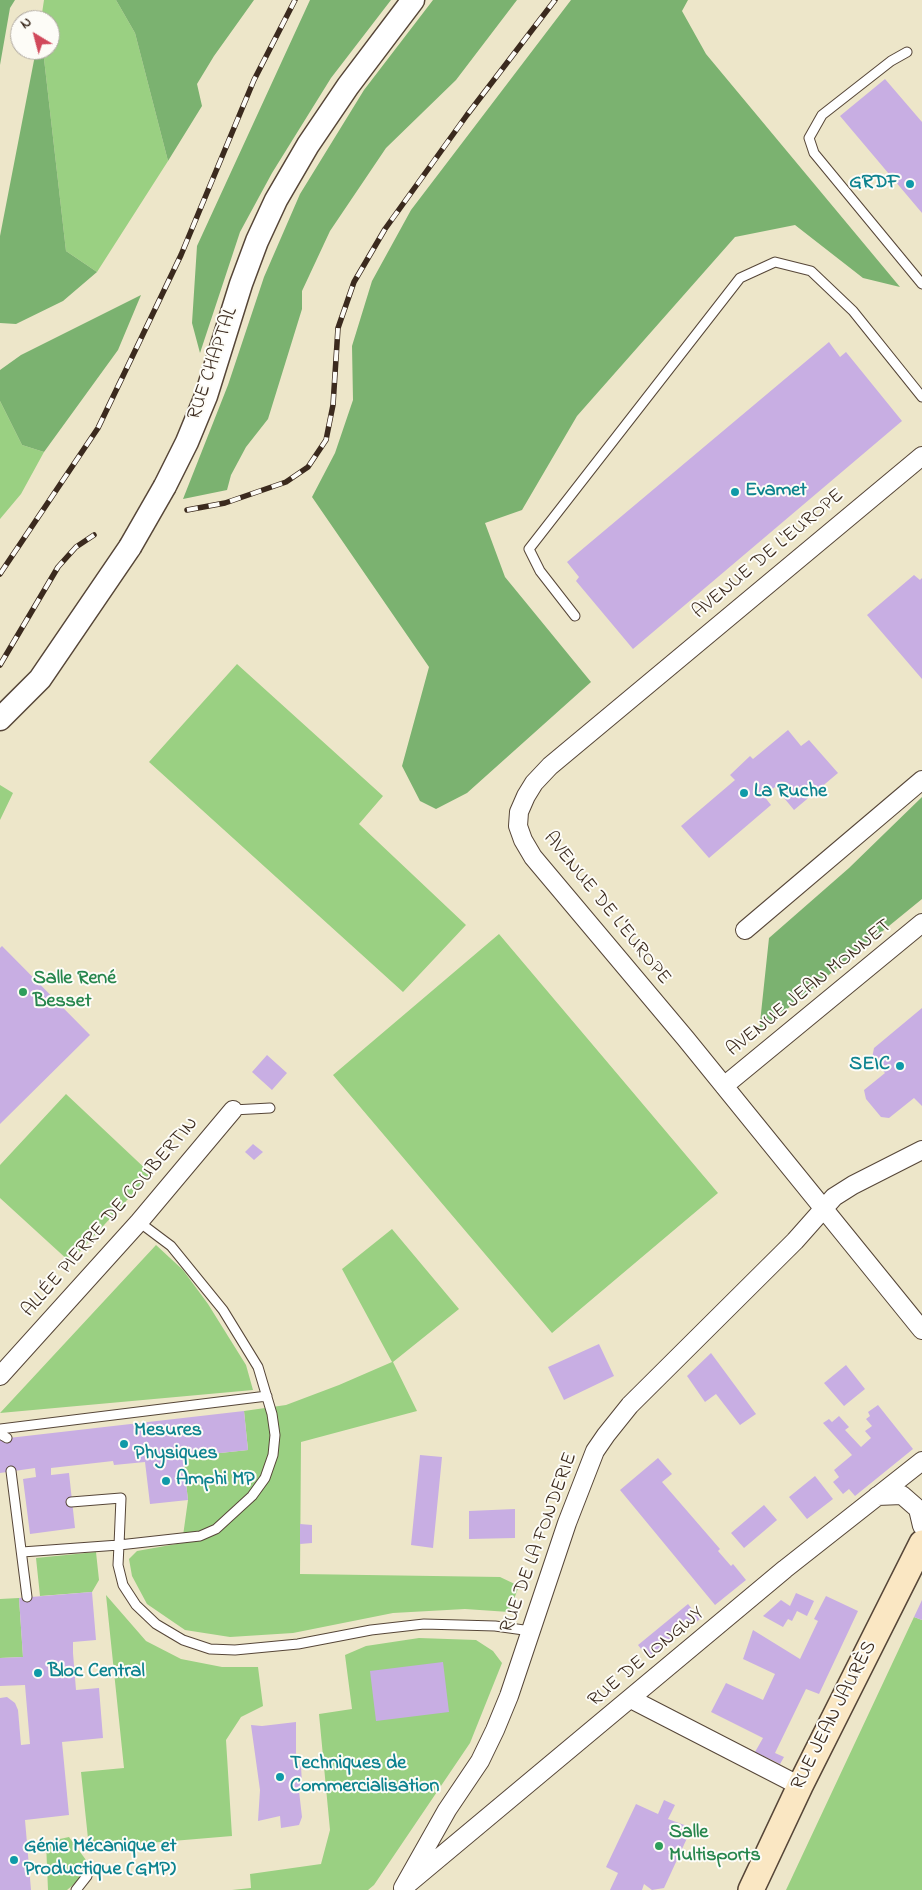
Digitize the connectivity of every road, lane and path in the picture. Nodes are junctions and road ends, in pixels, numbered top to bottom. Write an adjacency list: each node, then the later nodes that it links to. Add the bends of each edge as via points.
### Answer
1 (413, 0): 7 (street, RUE CHAPTAL, bridge, via 308,145 276,200 241,284 226,338 187,442 130,547 40,679)
2 (907, 52): 3 (lane, via 822,115 809,138 814,153)
3 (922, 284)
4 (922, 397): 6 (lane, via 853,311 811,271 775,262 740,278 529,549 540,571)
5 (922, 456): 11 (street, AVENUE DE L'EUROPE, via 550,766 534,783 519,812 518,826 533,857)
6 (575, 616)
7 (0, 719)
8 (922, 780): 10 (street)
9 (921, 926): 11 (street, AVENUE JEAN MONNET)
10 (745, 930)
11 (724, 1086): 15 (street, AVENUE DE L'EUROPE)
12 (270, 1108): 13 (lane)
13 (233, 1110): 16 (street, ALLÉE PIERRE DE COUBERTIN)
14 (922, 1150): 15 (street, RUE DE LA FONDERIE, via 853,1185 834,1197)
15 (824, 1209): 17 (street, AVENUE DE L'EUROPE); 30 (street, RUE DE LA FONDERIE, via 795,1242 636,1398 606,1435 567,1523)
16 (140, 1222): 18 (street, ALLÉE PIERRE DE COUBERTIN); 19 (lane, via 172,1246 223,1310 258,1367)
17 (922, 1330)
18 (0, 1376)
19 (268, 1396): 20 (lane); 27 (lane, via 275,1435 274,1455 265,1478 231,1517 200,1536)
20 (0, 1429)
21 (922, 1461): 23 (street, RUE DE LONGWY)
22 (11, 1471): 28 (lane)
23 (878, 1496): 25 (street, via 902,1495 918,1509); 31 (street, RUE DE LONGWY, via 785,1569)
24 (71, 1502): 27 (lane, via 121,1498)
25 (922, 1526)
26 (922, 1543): 32 (main road, RUE JEAN JAURÈS)
27 (118, 1545): 28 (lane); 30 (lane, via 118,1566 123,1585 136,1605 156,1624 183,1640 210,1649 298,1644 424,1624 495,1626)
28 (22, 1552): 29 (lane)
29 (27, 1597)
30 (531, 1631): 34 (street, RUE DE LA FONDERIE, via 495,1730 480,1761 447,1810)
31 (631, 1699): 32 (street); 34 (street, RUE DE LONGWY)
32 (800, 1786): 36 (main road, RUE JEAN JAURÈS)
33 (87, 1876): 35 (lane)
34 (402, 1889)
35 (76, 1890)
36 (751, 1890)

